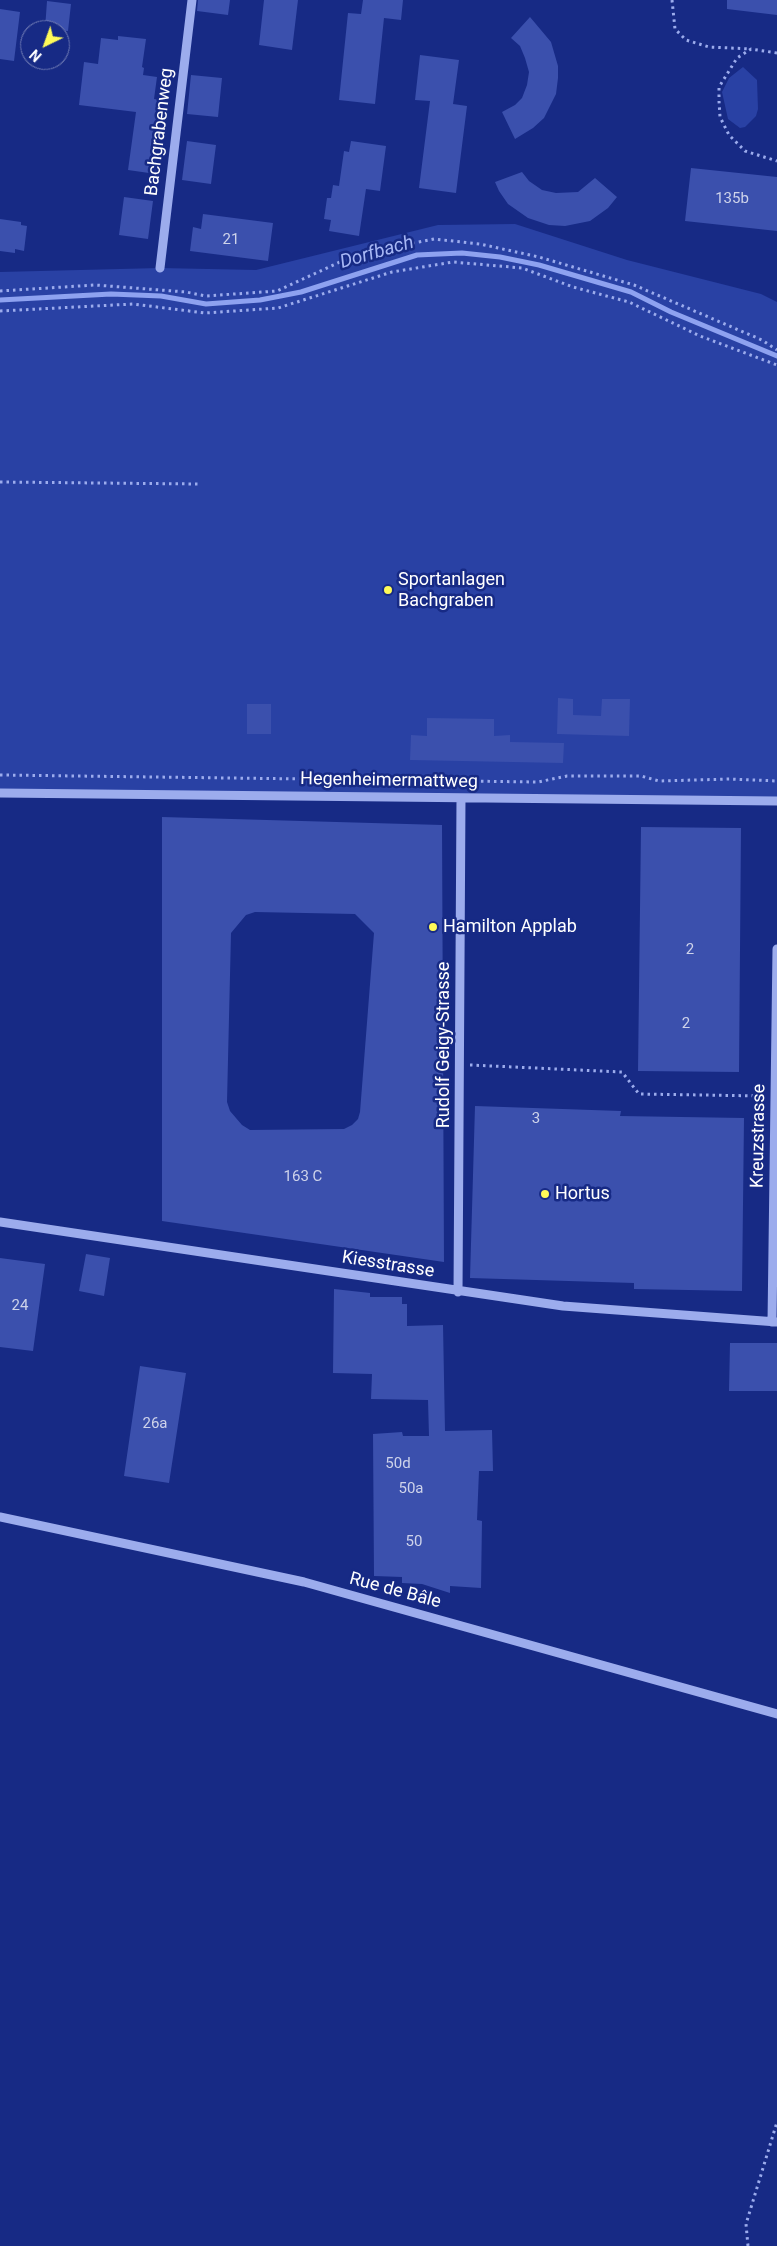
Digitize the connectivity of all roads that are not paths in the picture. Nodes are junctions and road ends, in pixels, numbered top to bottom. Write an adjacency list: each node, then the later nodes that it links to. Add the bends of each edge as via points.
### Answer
1 (192, 0): 2 (street, Bachgrabenweg)
2 (160, 268)
3 (0, 793): 4 (street, Hegenheimermattweg)
4 (461, 798): 5 (street, Hegenheimermattweg); 9 (street, Rudolf Geigy-Strasse)
5 (777, 800)
6 (777, 949): 7 (street, Kreuzstrasse)
7 (776, 1110): 10 (street, Kreuzstrasse)
8 (0, 1222): 9 (street, Kiesstrasse)
9 (458, 1292): 10 (street, Kiesstrasse, via 564,1306)
10 (775, 1322)
11 (0, 1517): 12 (street, Rue de Bâle, via 304,1582)
12 (777, 1714)

